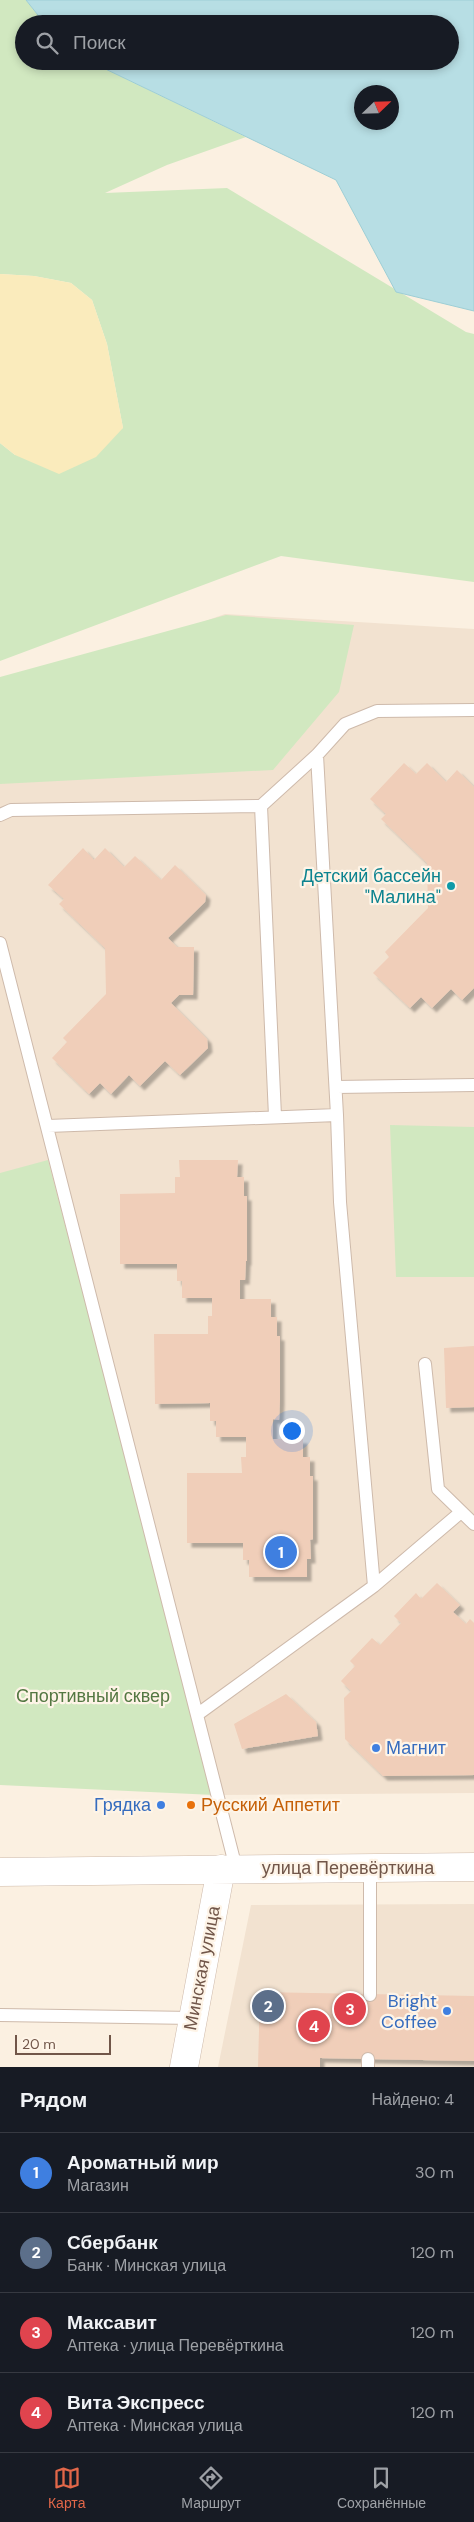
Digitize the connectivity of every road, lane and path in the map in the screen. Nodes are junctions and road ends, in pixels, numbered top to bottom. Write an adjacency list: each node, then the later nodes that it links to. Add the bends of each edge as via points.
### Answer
1 (474, 710): 2 (lane, via 377,711 345,724)
2 (317, 755): 3 (lane); 7 (lane)
3 (261, 806): 4 (lane, via 11,810); 9 (lane)
4 (0, 815)
5 (0, 943): 10 (lane)
6 (474, 1084): 7 (lane)
7 (336, 1087): 8 (lane)
8 (337, 1115): 9 (lane); 14 (lane, via 340,1202)
9 (275, 1116): 10 (lane)
10 (48, 1126): 15 (lane)
11 (425, 1364): 12 (lane, via 438,1489)
12 (461, 1512): 13 (lane); 14 (lane)
13 (474, 1524)
14 (374, 1586): 15 (lane)
15 (198, 1714): 18 (lane)
16 (474, 1867): 17 (street, улица Перевёрткина)
17 (370, 1868): 18 (street, улица Перевёрткина); 20 (lane)
18 (229, 1869): 19 (street, улица Перевёрткина); 22 (street, Минская улица)
19 (0, 1872)
20 (370, 1995)
21 (0, 2015): 22 (lane)
22 (193, 2018): 23 (street, Минская улица)
23 (184, 2067)

